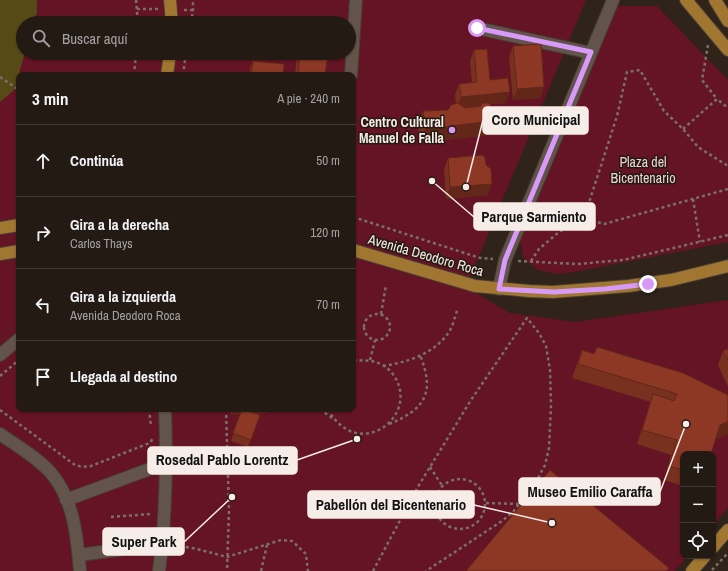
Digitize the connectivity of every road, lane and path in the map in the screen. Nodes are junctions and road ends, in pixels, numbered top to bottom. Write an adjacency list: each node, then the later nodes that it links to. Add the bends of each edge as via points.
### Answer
1 (136, 0): 8 (path)
2 (170, 0): 9 (main road)
3 (193, 0): 10 (path)
4 (356, 0): 11 (street)
5 (613, 0): 16 (street)
6 (686, 0): 14 (main road)
7 (715, 0): 12 (main road)
8 (137, 16)
9 (171, 16)
10 (193, 16)
11 (355, 16)
12 (728, 21)
13 (477, 28): 16 (street)
14 (710, 30): 15 (main road); 27 (path, via 702,80)
15 (728, 50)
16 (591, 52): 42 (street)
17 (135, 60): 21 (path)
18 (169, 60): 22 (main road)
19 (185, 60): 23 (path)
20 (352, 60): 24 (street)
21 (134, 72)
22 (167, 72)
23 (183, 72)
24 (351, 72)
25 (0, 77): 26 (path)
26 (16, 88)
27 (717, 100): 28 (path); 29 (path)
28 (728, 108)
29 (683, 129): 30 (path, via 698,146); 34 (path, via 664,111 640,70 627,72 617,116)
30 (728, 166)
31 (728, 189): 32 (path)
32 (693, 199): 34 (path, via 604,224); 38 (path)
33 (356, 218): 42 (path, via 480,258)
34 (584, 218): 43 (path, via 559,232 539,249)
35 (16, 225): 36 (main road)
36 (0, 228)
37 (728, 235): 38 (path)
38 (700, 242): 43 (path, via 623,260 577,264)
39 (16, 251): 41 (main road)
40 (356, 251): 46 (main road, Avenida Deodoro Roca, via 475,286)
41 (0, 254)
42 (505, 260): 43 (path); 46 (street)
43 (530, 261)
44 (728, 266): 46 (main road, Avenida Deodoro Roca, via 671,280 605,289 554,292)
45 (386, 285): 48 (path)
46 (499, 289)
47 (458, 308): 52 (path, via 450,332 433,349)
48 (381, 314): 49 (path, via 389,320 391,329 383,340); 49 (path, via 369,316 364,324 365,332 370,339)
49 (375, 340): 53 (path)
50 (16, 342): 51 (street)
51 (0, 355)
52 (420, 355): 56 (path, via 405,362); 65 (path, via 426,368 428,382 424,398 414,410)
53 (370, 360): 54 (path); 56 (path)
54 (356, 361)
55 (16, 363): 57 (path)
56 (383, 366): 65 (path, via 396,379 400,390 400,403 396,415)
57 (0, 376)
58 (0, 410): 68 (path, via 75,465 82,467 91,466 147,444)
59 (149, 412): 66 (path)
60 (165, 412): 69 (street)
61 (226, 412): 83 (path, via 229,511)
62 (324, 412): 64 (path)
63 (330, 412): 64 (path)
64 (334, 419): 65 (path, via 342,428 365,434)
65 (388, 425)
66 (151, 431)
67 (0, 434): 72 (street, via 51,473)
68 (152, 438)
69 (166, 463): 72 (street); 78 (street)
70 (430, 467): 71 (path); 74 (path, via 471,400 528,318 546,346 550,370 549,448 545,465 537,480); 90 (path)
71 (443, 486): 73 (path, via 459,479 468,480 482,490); 73 (path, via 436,498 435,506 436,514 446,526 467,529 478,523 484,516)
72 (66, 500): 82 (street, via 72,514)
73 (486, 503): 74 (path)
74 (519, 504): 91 (path, via 514,512 502,521)
75 (150, 514): 76 (path)
76 (110, 517)
77 (728, 530): 80 (main road)
78 (163, 544): 82 (street); 83 (path); 86 (street)
79 (268, 544): 83 (path); 88 (path); 89 (path, via 281,540 292,541 306,554)
80 (716, 544)
81 (728, 553): 93 (path)
82 (79, 555): 85 (street)
83 (227, 556): 87 (path)
84 (703, 559): 92 (main road)
85 (80, 571)
86 (159, 571)
87 (227, 571)
88 (261, 571)
89 (308, 571)
90 (374, 571)
91 (426, 571)
92 (692, 571)
93 (711, 571)

